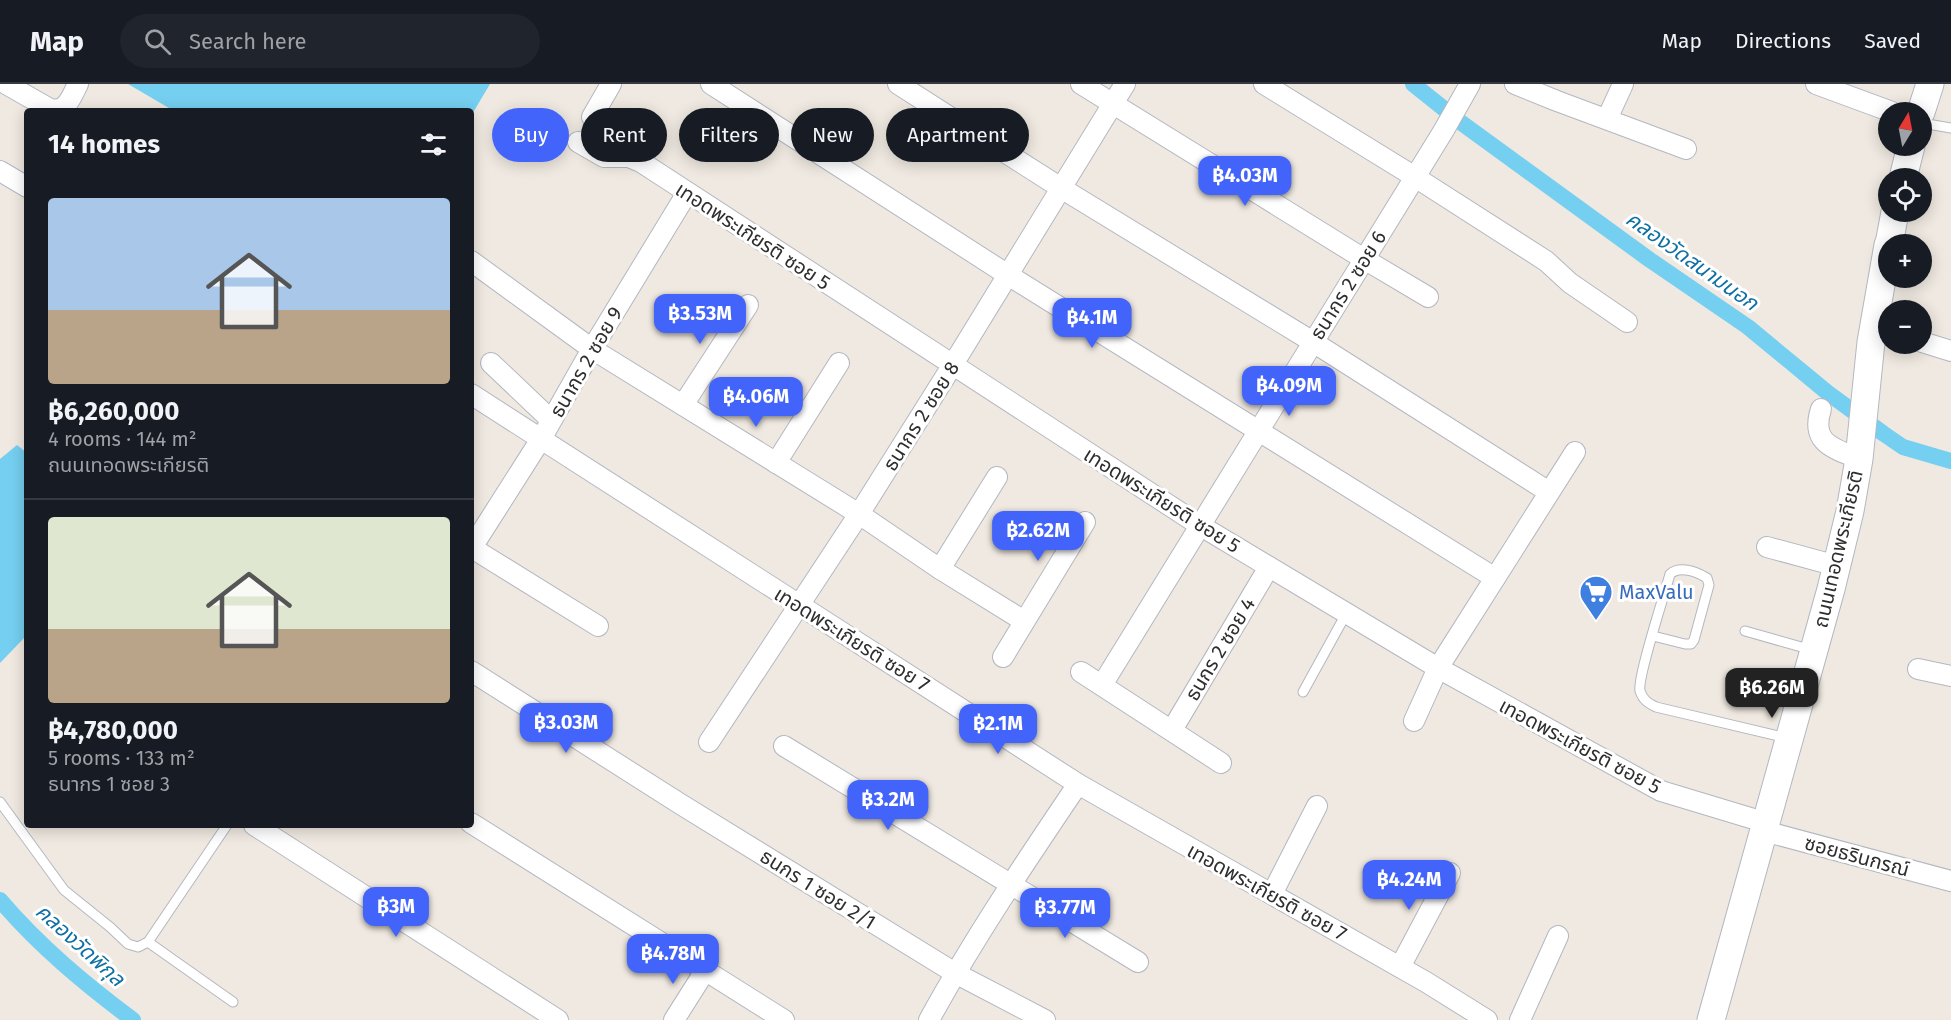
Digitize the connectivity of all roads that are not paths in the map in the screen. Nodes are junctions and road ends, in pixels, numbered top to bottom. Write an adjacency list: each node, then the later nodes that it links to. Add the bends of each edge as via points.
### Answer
1 (6, 84): 17 (street)
2 (78, 84): 18 (street)
3 (611, 84): 19 (street)
4 (711, 84): 32 (street)
5 (898, 84): 28 (street)
6 (1081, 84): 15 (street)
7 (1125, 84): 15 (street, ธนากร 2 ซอย 8)
8 (1264, 84): 26 (street)
9 (1470, 84): 26 (street, ธนากร 2 ซอย 6)
10 (1515, 84): 20 (street)
11 (1623, 84): 20 (street)
12 (1816, 84): 16 (street)
13 (1930, 84): 14 (main road)
14 (1924, 102)
15 (1113, 104): 28 (street, ธนากร 2 ซอย 8); 30 (street)
16 (1878, 107)
17 (48, 108)
18 (63, 108)
19 (597, 108)
20 (1607, 119): 24 (street)
21 (1932, 125): 22 (lane)
22 (1951, 128)
23 (578, 142): 29 (street, เทอดพระเกียรติ ซอย 5, via 604,157 629,157 641,162)
24 (1686, 149)
25 (0, 171): 27 (street)
26 (1415, 177): 30 (street, ธนากร 2 ซอย 6); 35 (street, via 1546,261 1570,283)
27 (24, 185)
28 (1061, 188): 32 (street, ธนากร 2 ซอย 8); 37 (street)
29 (687, 193): 39 (street, ธนากร 2 ซอย 9); 43 (street, เทอดพระเกียรติ ซอย 5)
30 (1364, 259): 33 (street); 37 (street, ธนากร 2 ซอย 6)
31 (474, 263): 39 (street)
32 (1008, 275): 43 (street, ธนากร 2 ซอย 8); 48 (street)
33 (1428, 297)
34 (748, 305): 45 (street)
35 (1627, 322)
36 (1878, 340): 51 (main road, ถนนเทอดพระเกียรติ, via 1865,393)
37 (1313, 342): 48 (street, ธนากร 2 ซอย 6); 54 (street)
38 (1932, 345): 40 (street)
39 (592, 349): 45 (street); 47 (street, ธนากร 2 ซอย 9)
40 (1951, 351)
41 (491, 363): 47 (street)
42 (839, 363): 52 (street)
43 (952, 366): 55 (street, ธนากร 2 ซอย 8); 57 (street, เทอดพระเกียรติ ซอย 5)
44 (474, 396): 49 (street, เทอดพระเกียรติ ซอย 7)
45 (683, 405): 52 (street)
46 (1821, 409): 51 (street, via 1817,422 1823,438 1831,447)
47 (551, 420): 49 (street, ธนากร 2 ซอย 9)
48 (1259, 430): 57 (street, ธนากร 2 ซอย 6); 64 (street)
49 (541, 439): 58 (street, ธนากร 2 ซอย 9); 65 (street, เทอดพระเกียรติ ซอย 7)
50 (1575, 452): 54 (street)
51 (1859, 459): 61 (main road, ถนนเทอดพระเกียรติ)
52 (776, 463): 55 (street)
53 (998, 477): 63 (street)
54 (1549, 492): 64 (street)
55 (859, 514): 63 (street); 65 (street, ธนากร 2 ซอย 8)
56 (1085, 522): 67 (street)
57 (1201, 526): 62 (street, เทอดพระเกียรติ ซอย 5); 78 (street, ธนากร 2 ซอย 6)
58 (474, 543)
59 (1767, 547): 61 (street)
60 (474, 550): 68 (street)
61 (1837, 566): 71 (main road, ถนนเทอดพระเกียรติ)
62 (1269, 567): 66 (street, เทอดพระเกียรติ ซอย 5); 81 (street, ธนกร 2 ซอย 4)
63 (940, 569): 67 (street)
64 (1496, 578): 73 (street)
65 (798, 606): 83 (street, ธนากร 2 ซอย 8); 86 (street, เทอดพระเกียรติ ซอย 7)
66 (1346, 614): 73 (street, เทอดพระเกียรติ ซอย 5); 79 (lane)
67 (1024, 621): 72 (street)
68 (598, 626)
69 (1745, 632): 71 (lane)
70 (1653, 636): 70 (lane, via 1670,574 1680,569 1707,578 1709,585 1691,644); 82 (lane, via 1640,690 1645,701 1656,707)
71 (1814, 651): 82 (main road, ถนนเทอดพระเกียรติ)
72 (1003, 657)
73 (1438, 669): 80 (street); 90 (street, เทอดพระเกียรติ ซอย 5, via 1660,791)
74 (1918, 669): 77 (street)
75 (1081, 672): 78 (street)
76 (474, 673): 102 (street, ธนกร 1 ซอย 2/1)
77 (1951, 676)
78 (1102, 686): 81 (street)
79 (1303, 692)
80 (1414, 721)
81 (1172, 730): 85 (street)
82 (1790, 739): 90 (main road, ถนนเทอดพระเกียรติ)
83 (709, 742)
84 (784, 746): 95 (street)
85 (1221, 763)
86 (1078, 784): 95 (street); 96 (street, เทอดพระเกียรติ ซอย 7)
87 (0, 802): 98 (lane, via 64,891 128,944 138,947)
88 (1317, 806): 96 (street)
89 (474, 825): 101 (street)
90 (1765, 827): 94 (street, ซอยธรินกรณ์); 111 (main road, ถนนเทอดพระเกียรติ)
91 (225, 828): 98 (lane)
92 (259, 828): 104 (street)
93 (1450, 873): 100 (street)
94 (1951, 881)
95 (1011, 883): 99 (street); 102 (street)
96 (1272, 894): 100 (street, เทอดพระเกียรติ ซอย 7)
97 (1558, 936): 110 (street)
98 (148, 942): 103 (lane)
99 (1138, 962)
100 (1400, 967): 109 (street, เทอดพระเกียรติ ซอย 7)
101 (705, 971): 105 (street); 106 (street)
102 (955, 973): 107 (street); 108 (street, ธนกร 1 ซอย 2/1)
103 (233, 1002)
104 (558, 1020)
105 (674, 1020)
106 (784, 1020)
107 (929, 1020)
108 (1045, 1020)
109 (1487, 1020)
110 (1520, 1020)
111 (1711, 1020)

